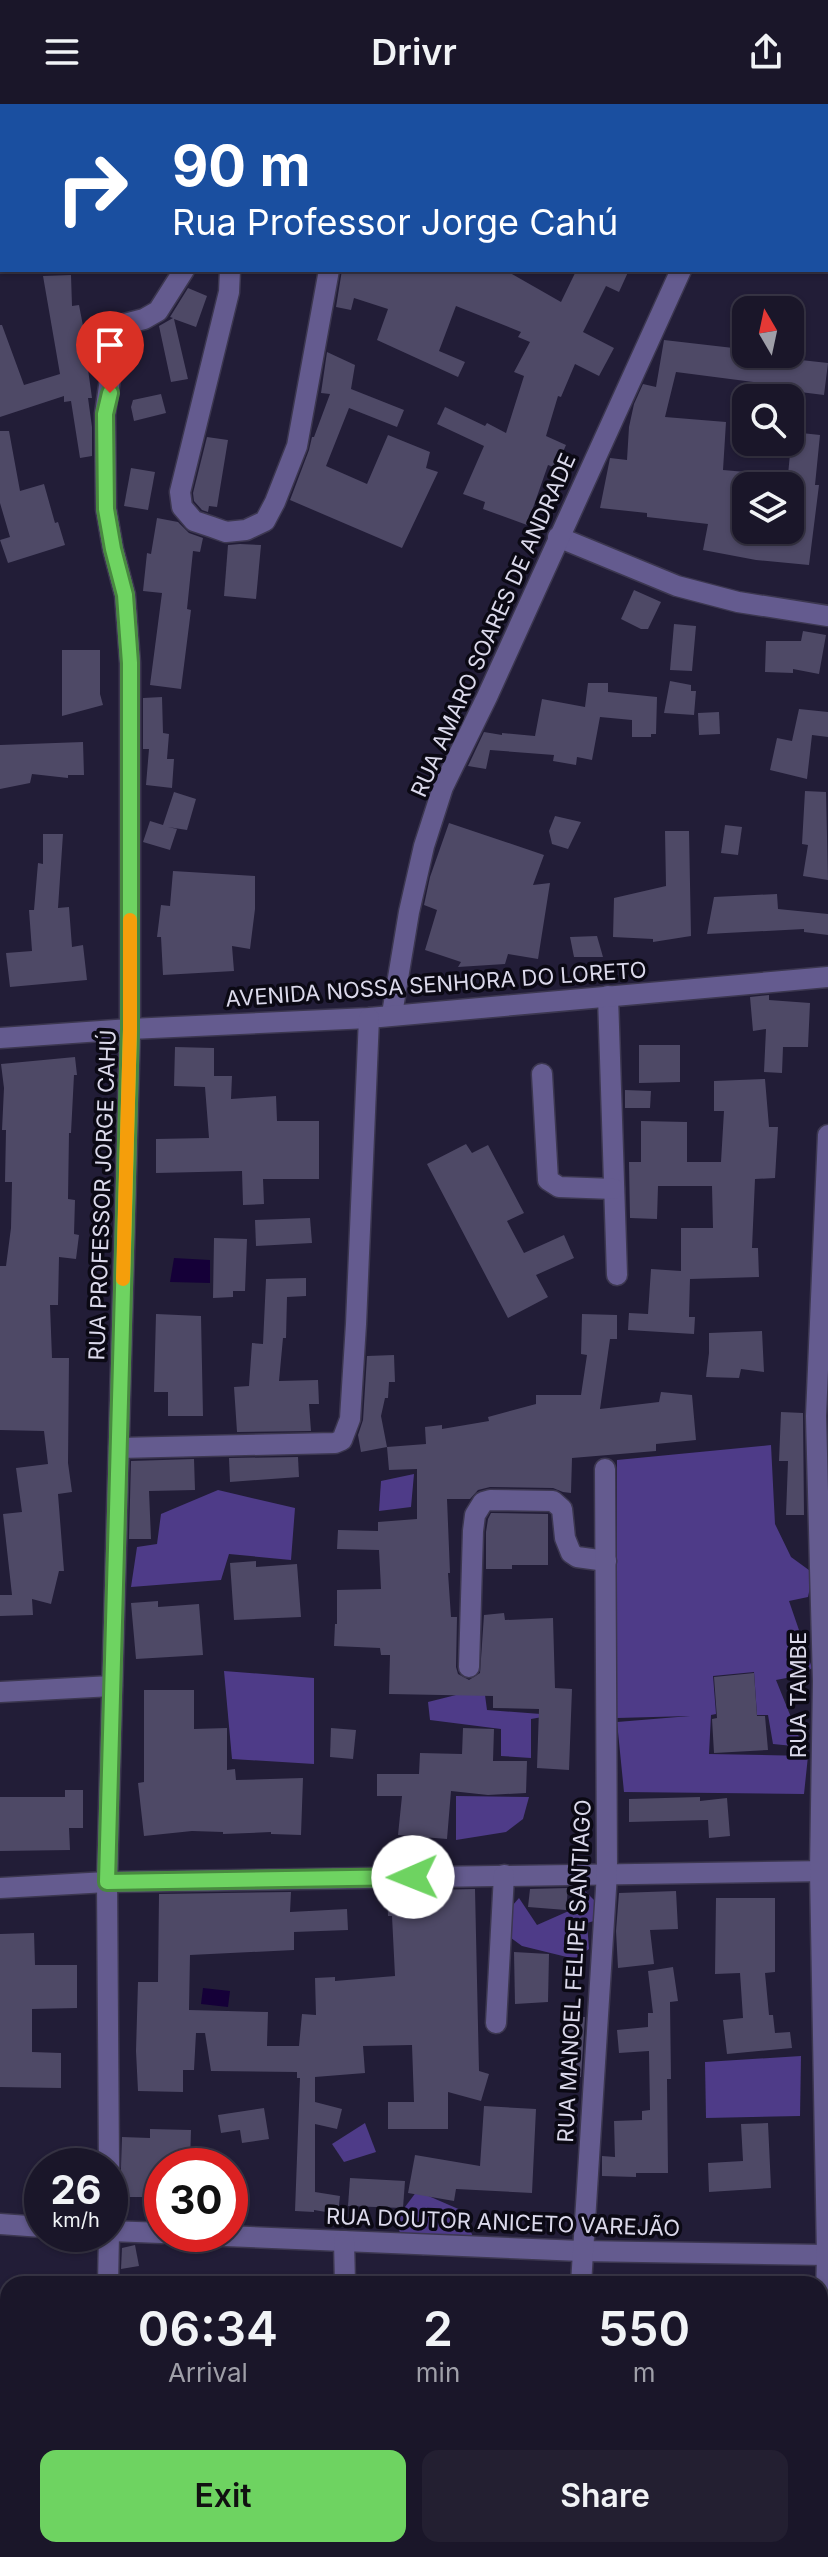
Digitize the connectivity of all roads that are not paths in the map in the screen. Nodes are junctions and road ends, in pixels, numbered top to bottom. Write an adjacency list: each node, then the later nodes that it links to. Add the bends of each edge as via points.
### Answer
1 (183, 272): 11 (street, RUA PROFESSOR JORGE CAHÚ, via 158,311 117,326 105,343 110,379 106,509 125,595 130,663)
2 (230, 272): 3 (street, via 180,492 182,507 194,521 226,532 265,521 275,502 297,446)
3 (329, 272)
4 (680, 272): 5 (street, RUA AMARO SOARES DE ANDRADE)
5 (558, 537): 6 (street, via 677,586); 9 (street, RUA AMARO SOARES DE ANDRADE, via 443,787 409,912)
6 (828, 616)
7 (828, 977): 8 (street, AVENIDA NOSSA SENHORA DO LORETO)
8 (608, 996): 9 (street, AVENIDA NOSSA SENHORA DO LORETO); 15 (street)
9 (392, 1014): 10 (street, AVENIDA NOSSA SENHORA DO LORETO)
10 (369, 1018): 11 (street, AVENIDA NOSSA SENHORA DO LORETO); 18 (street, via 350,1419 342,1440)
11 (130, 1029): 12 (street, AVENIDA NOSSA SENHORA DO LORETO); 18 (street, RUA PROFESSOR JORGE CAHÚ)
12 (0, 1038)
13 (542, 1074): 15 (street, via 548,1180 559,1187)
14 (828, 1135): 17 (street, RUA TAMBE)
15 (614, 1189): 16 (street)
16 (617, 1275)
17 (822, 1416): 24 (street, RUA TAMBE)
18 (119, 1448): 22 (street, RUA PROFESSOR JORGE CAHÚ)
19 (605, 1469): 20 (street, RUA MANOEL FELIPE SANTIAGO)
20 (606, 1561): 21 (street, via 571,1553 562,1509 553,1501 483,1502 473,1531); 25 (street, RUA MANOEL FELIPE SANTIAGO)
21 (469, 1667)
22 (112, 1686): 23 (street); 27 (street, RUA PROFESSOR JORGE CAHÚ)
23 (0, 1692)
24 (824, 1871): 25 (street); 37 (street, RUA TAMBE)
25 (607, 1873): 26 (street); 35 (street, RUA MANOEL FELIPE SANTIAGO)
26 (504, 1875): 27 (street); 29 (street)
27 (107, 1882): 28 (street); 30 (street, RUA PROFESSOR JORGE CAHÚ)
28 (0, 1888)
29 (496, 2023)
30 (109, 2148)
31 (0, 2224): 32 (street)
32 (24, 2226)
33 (248, 2237): 34 (street, RUA DOUTOR ANICETO VAREJÃO)
34 (344, 2241): 35 (street, RUA DOUTOR ANICETO VAREJÃO); 39 (street)
35 (581, 2251): 37 (street, RUA DOUTOR ANICETO VAREJÃO); 40 (street, RUA MANOEL FELIPE SANTIAGO)
36 (109, 2252): 38 (street)
37 (828, 2255): 41 (street, RUA TAMBE)
38 (108, 2276)
39 (345, 2276)
40 (581, 2276)
41 (827, 2276)

